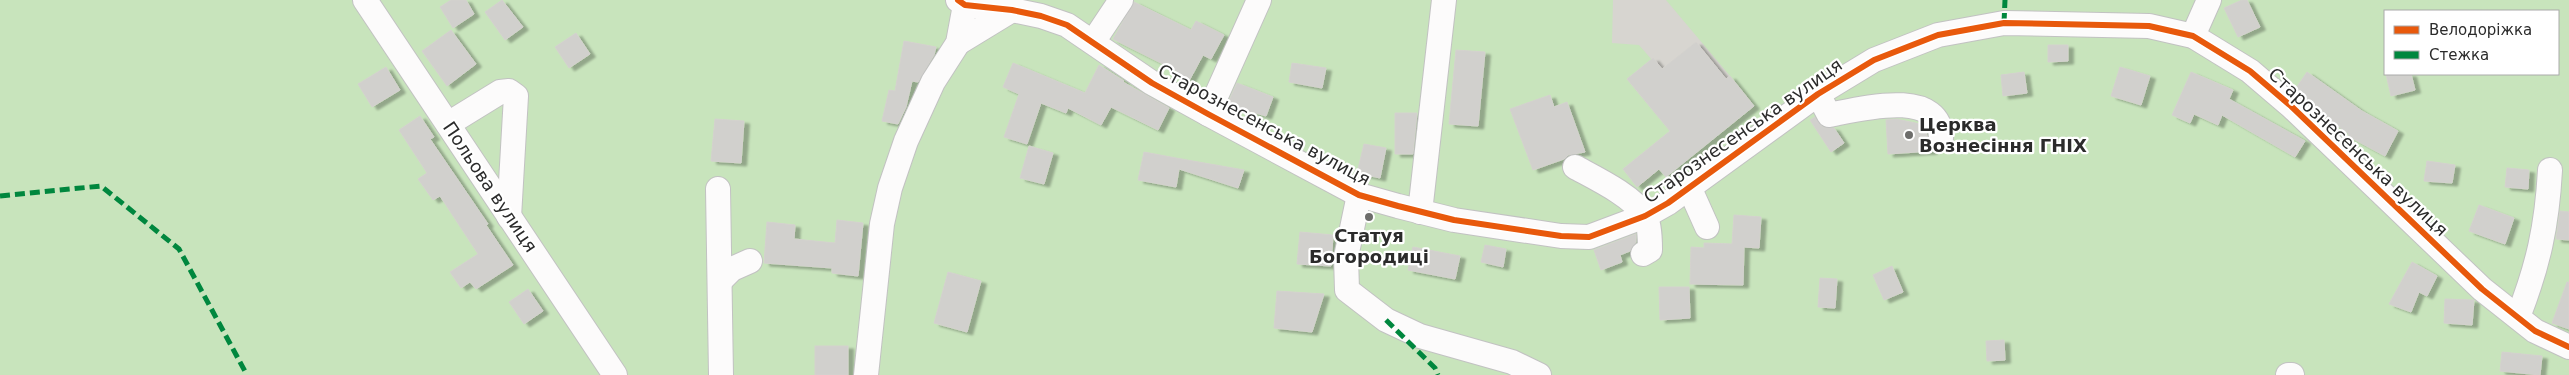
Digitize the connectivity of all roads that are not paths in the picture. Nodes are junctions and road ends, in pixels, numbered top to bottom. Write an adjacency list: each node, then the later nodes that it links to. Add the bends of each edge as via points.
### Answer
1 (365, 0): 13 (street, Польова вулиця)
2 (1121, 0): 9 (street)
3 (1259, 0): 12 (street)
4 (1444, 0): 20 (street)
5 (2209, 0): 8 (street)
6 (962, 3): 7 (street, Старознесенська вулиця); 10 (street)
7 (1012, 10): 9 (street, Старознесенська вулиця, via 1067,25); 10 (street)
8 (2192, 36): 11 (street, Старознесенська вулиця, via 2148,26 2004,23 1938,35 1874,60); 27 (street, Старознесенська вулиця, via 2250,71 2284,100 2482,289)
9 (1093, 42): 12 (street, Старознесенська вулиця, via 1152,83)
10 (958, 43): 32 (street, via 933,82 906,141 890,188 882,224)
11 (1818, 94): 14 (street, via 1829,115 1880,105 1904,106 1932,113 1941,124); 18 (street, Старознесенська вулиця)
12 (1208, 114): 19 (street, Старознесенська вулиця)
13 (448, 124): 22 (street, Польова вулиця); 22 (street, via 500,92 509,91 516,96)
14 (1942, 138)
15 (1575, 167): 21 (street, via 1617,190)
16 (2550, 170): 27 (street, via 2543,244)
17 (718, 189): 26 (street)
18 (1690, 189): 21 (street, Старознесенська вулиця); 23 (street)
19 (1359, 195): 20 (street, Старознесенська вулиця); 33 (street, via 1346,257 1347,290 1386,320 1420,336 1512,362)
20 (1420, 212): 21 (street, Старознесенська вулиця, via 1561,236 1589,237)
21 (1645, 216): 24 (street, via 1650,250)
22 (509, 217): 30 (street, Польова вулиця)
23 (1707, 227)
24 (1642, 254)
25 (750, 261): 26 (street, via 732,269)
26 (721, 280): 31 (street)
27 (2518, 318): 28 (street, Старознесенська вулиця, via 2535,331)
28 (2569, 347)
29 (2288, 374): 34 (street)
30 (615, 375)
31 (721, 375)
32 (866, 375)
33 (1539, 375)
34 (2292, 375)

